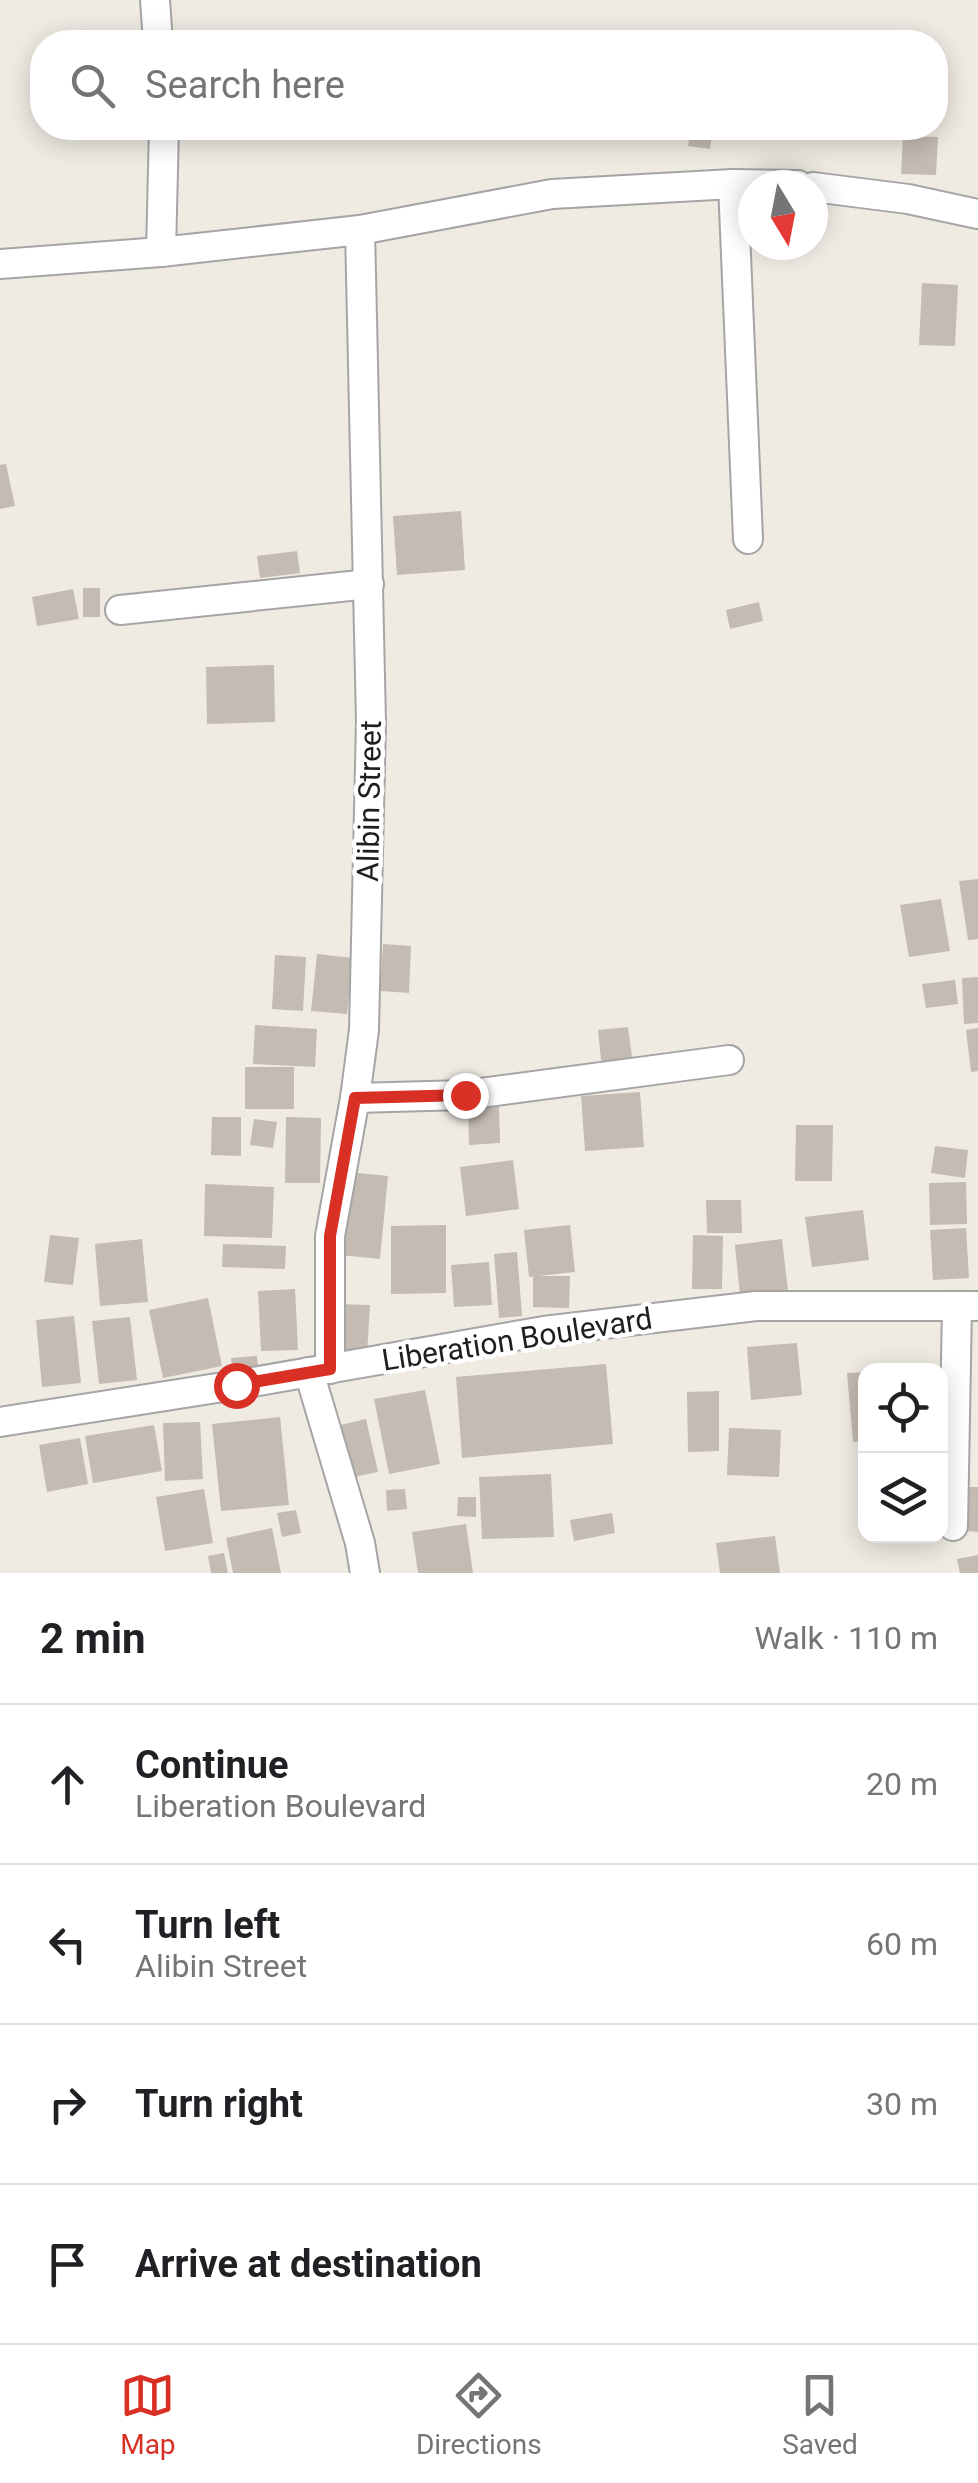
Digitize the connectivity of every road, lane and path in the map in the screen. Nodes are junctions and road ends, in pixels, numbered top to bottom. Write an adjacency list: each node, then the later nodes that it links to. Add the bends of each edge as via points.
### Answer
1 (156, 0): 2 (street)
2 (157, 30)
3 (164, 140): 9 (street)
4 (732, 184): 5 (street); 8 (street, via 552,194); 11 (street)
5 (738, 184)
6 (828, 189): 7 (street)
7 (978, 214)
8 (360, 230): 9 (street); 12 (street, Alibin Street)
9 (161, 252): 10 (street)
10 (0, 264)
11 (748, 539)
12 (369, 584): 13 (street); 15 (street, Alibin Street, via 364,1030)
13 (120, 610)
14 (729, 1060): 15 (street, via 465,1095)
15 (355, 1098): 17 (street, Alibin Street, via 330,1236)
16 (967, 1306): 17 (street, Liberation Boulevard, via 756,1306 544,1332); 19 (street)
17 (320, 1370): 18 (street, Liberation Boulevard); 20 (street, Alibin Street)
18 (0, 1422)
19 (953, 1526)
20 (365, 1573)

